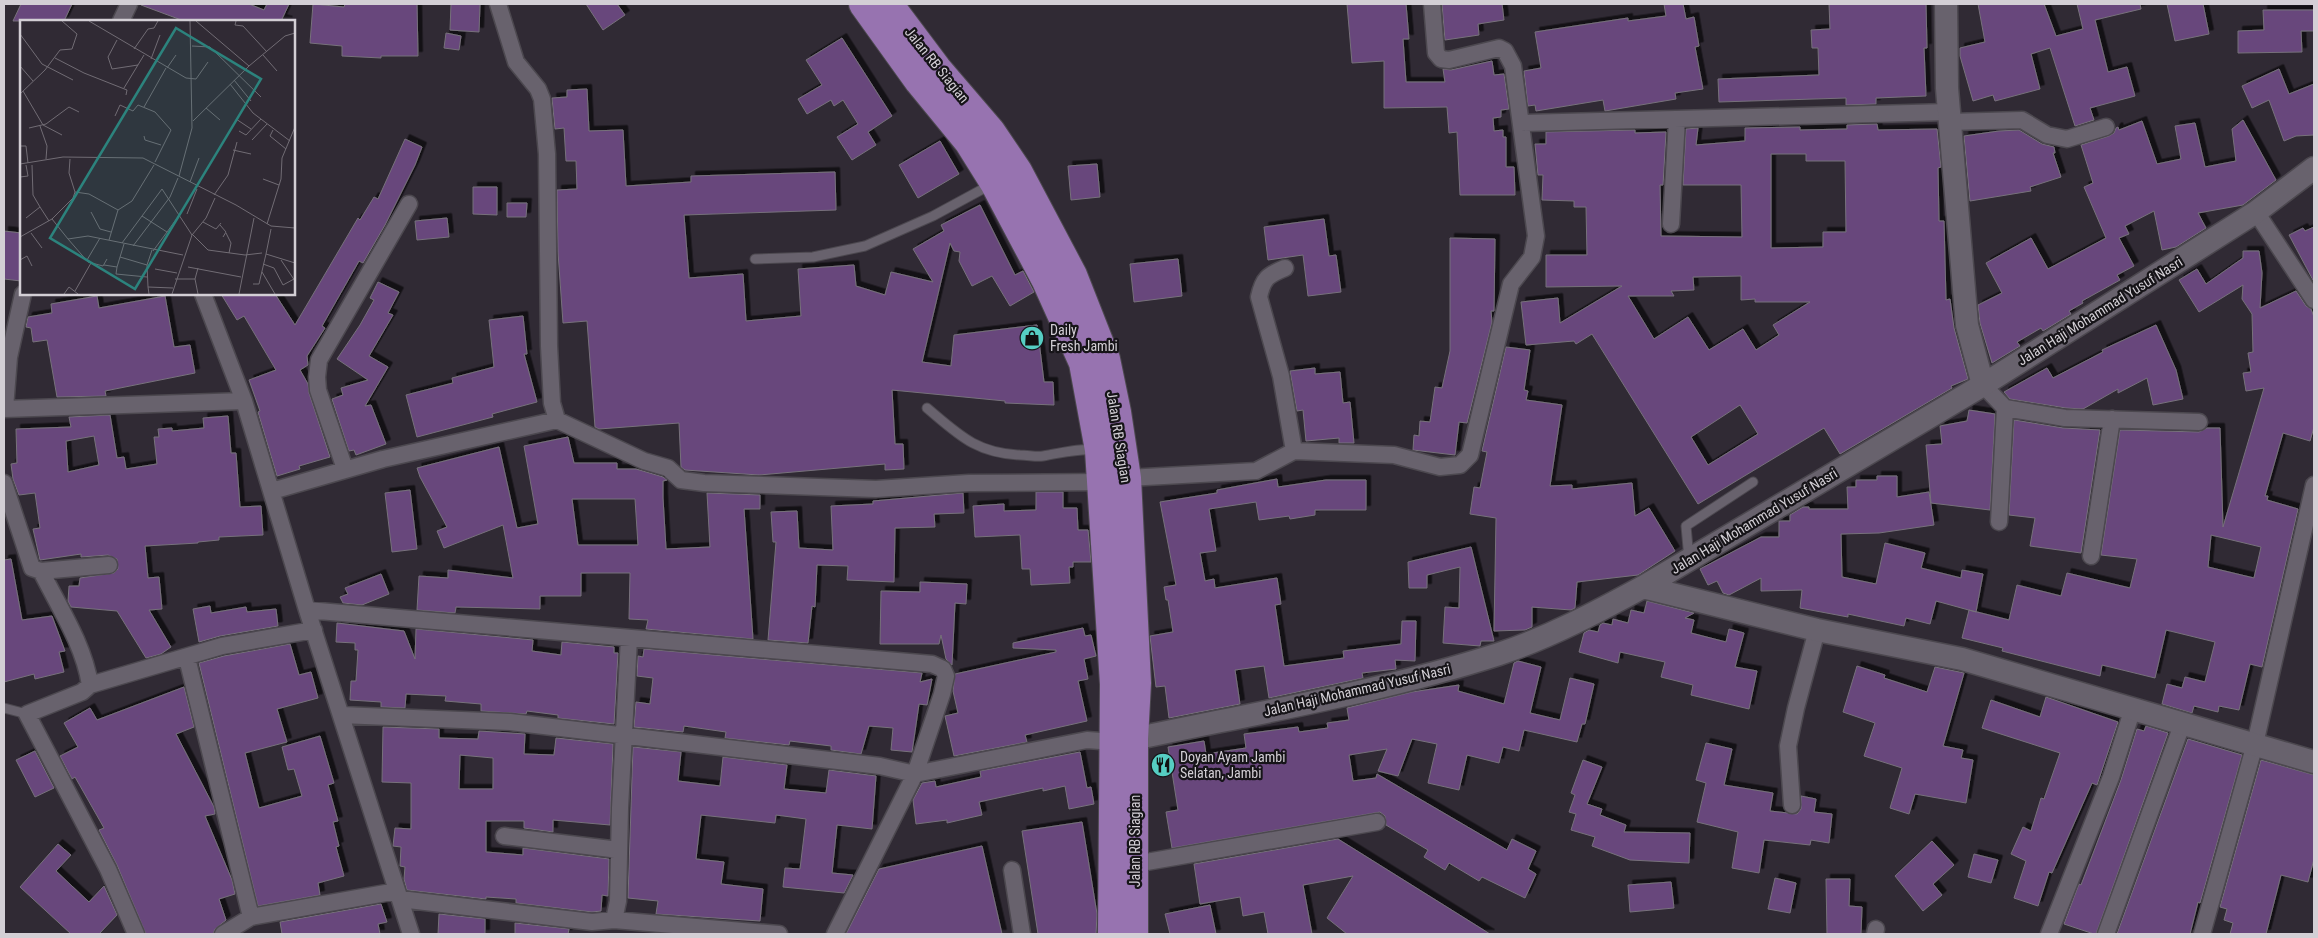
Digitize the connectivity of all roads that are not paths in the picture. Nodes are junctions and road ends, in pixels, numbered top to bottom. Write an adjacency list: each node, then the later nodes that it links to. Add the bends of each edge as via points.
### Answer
1 (129, 4): 6 (street)
2 (498, 4): 26 (street, via 516,62 538,88 542,100 547,154 549,346 552,403)
3 (1432, 4): 9 (street, via 1436,53 1441,59 1499,48 1506,52 1512,66)
4 (1946, 4): 7 (street)
5 (876, 6): 12 (highway, Jalan RB Siagian, via 919,82 969,143); 32 (highway, Jalan RB Siagian, via 938,68 991,131 1018,171 1073,275 1106,359 1118,412)
6 (121, 20)
7 (1949, 117): 8 (street); 10 (street, via 2022,120 2047,135 2067,139); 21 (street, via 1967,325)
8 (1677, 119): 9 (street); 15 (street)
9 (1521, 123): 30 (street, via 1536,236 1532,257 1511,284 1470,455 1460,465 1440,466 1394,455)
10 (2106, 127)
11 (2314, 168): 14 (street, Jalan Haji Mohammad Yusuf Nasri)
12 (994, 183): 16 (lane, via 933,216 865,246 813,257); 29 (highway, Jalan RB Siagian, via 1046,281 1082,364)
13 (409, 204): 31 (street, via 319,360 318,390)
14 (2256, 212): 20 (street); 21 (street, Jalan Haji Mohammad Yusuf Nasri)
15 (1671, 224)
16 (755, 259)
17 (1285, 268): 30 (street, via 1269,275 1261,286 1259,297 1281,376)
18 (23, 295): 25 (street, via 9,357)
19 (203, 295): 22 (street)
20 (2314, 300)
21 (1983, 385): 24 (street); 39 (street, Jalan Haji Mohammad Yusuf Nasri)
22 (244, 401): 25 (street); 36 (street)
23 (927, 408): 29 (lane, via 959,435 984,450 1042,456 1069,450)
24 (2005, 408): 27 (street, via 2065,418); 37 (street)
25 (4, 409)
26 (557, 420): 31 (street); 32 (street, via 644,461 668,468 681,480 704,483 876,489)
27 (2112, 420): 28 (street); 38 (street)
28 (2199, 422)
29 (1099, 450): 32 (highway, Jalan RB Siagian)
30 (1294, 451): 32 (street, via 1256,471)
31 (345, 469): 36 (street)
32 (1114, 480): 55 (highway, Jalan RB Siagian, via 1114,684)
33 (1753, 482): 39 (lane, via 1686,526)
34 (4, 483): 41 (street, via 30,566)
35 (2314, 485): 56 (street)
36 (272, 491): 43 (street)
37 (1999, 522)
38 (2092, 556)
39 (1689, 560): 42 (street, Jalan Haji Mohammad Yusuf Nasri)
40 (109, 565): 41 (street)
41 (42, 571): 48 (street, via 80,649)
42 (1643, 587): 45 (street); 55 (street, Jalan Haji Mohammad Yusuf Nasri, via 1589,617 1501,653 1428,675)
43 (308, 610): 44 (street); 46 (street)
44 (314, 630): 47 (street, via 222,646); 52 (street)
45 (1818, 630): 50 (street, via 1962,659); 59 (street, via 1788,746)
46 (629, 638): 54 (street); 58 (street, via 932,664 943,669 946,676 942,694)
47 (187, 658): 48 (street); 66 (street)
48 (90, 685): 51 (street, via 82,692)
49 (4, 708): 51 (lane)
50 (2134, 708): 53 (street); 76 (street, via 2111,777)
51 (27, 714): 68 (street, via 108,869)
52 (341, 715): 54 (street, via 510,722); 65 (street)
53 (2183, 722): 56 (street); 77 (street)
54 (625, 734): 58 (street, via 880,766); 62 (street)
55 (1124, 741): 58 (street, via 1086,740); 63 (highway, Jalan RB Siagian); 74 (highway, Jalan RB Siagian)
56 (2255, 744): 57 (street); 78 (street)
57 (2314, 762)
58 (915, 774): 72 (street)
59 (1792, 806)
60 (1377, 822): 63 (street)
61 (504, 836): 62 (street)
62 (619, 850): 67 (street, via 618,902)
63 (1135, 864): 75 (highway, Jalan RB Siagian)
64 (1012, 870): 73 (street)
65 (398, 895): 66 (street); 67 (street, via 592,922); 70 (street)
66 (251, 917): 69 (street)
67 (614, 920): 71 (street)
68 (136, 934)
69 (223, 934)
70 (411, 934)
71 (779, 934)
72 (836, 934)
73 (1022, 934)
74 (1112, 934)
75 (1134, 934)
76 (2049, 934)
77 (2106, 934)
78 (2202, 934)

